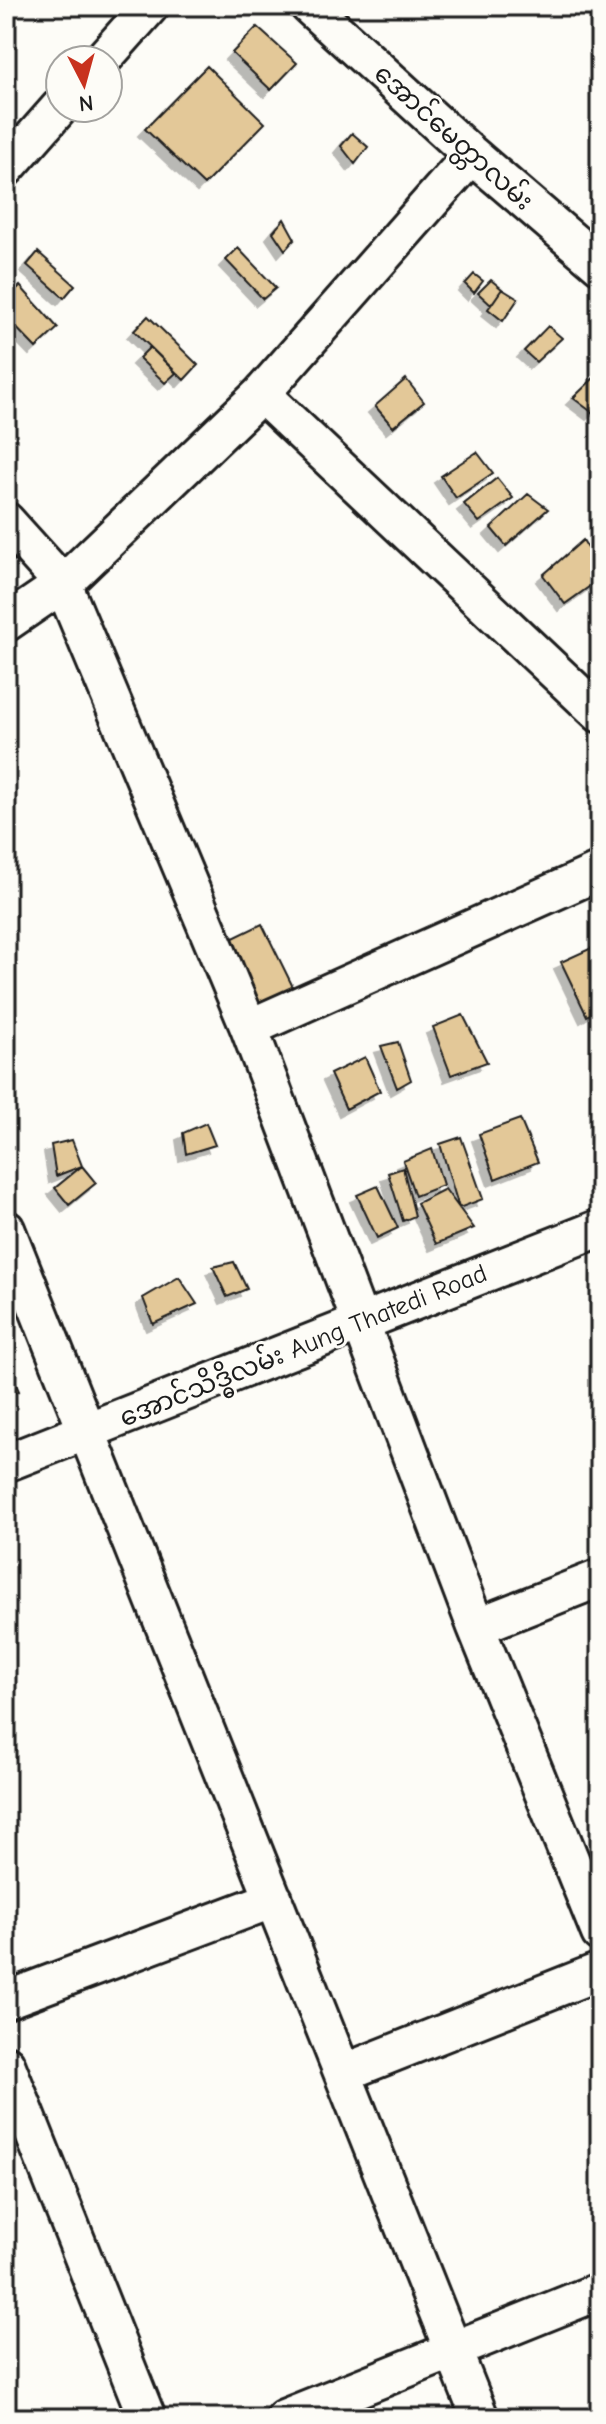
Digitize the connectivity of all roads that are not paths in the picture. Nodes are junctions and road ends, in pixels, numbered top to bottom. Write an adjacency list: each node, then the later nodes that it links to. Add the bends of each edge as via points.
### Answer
1 (150, 6): 3 (street)
2 (309, 6): 5 (street, အောင်မေတ္တာလမ်း)
3 (116, 44)
4 (45, 124): 6 (street)
5 (472, 155): 7 (street, အောင်မေတ္တာလမ်း); 8 (street)
6 (6, 168)
7 (600, 265)
8 (261, 394): 10 (street); 12 (street)
9 (6, 521): 10 (street)
10 (63, 584): 11 (street); 14 (street)
11 (6, 623)
12 (600, 714)
13 (600, 871): 14 (street)
14 (249, 1028): 17 (street)
15 (600, 1228): 17 (street, အောင်သိဒ္ဓိလမ်း Aung Thatedi Road)
16 (6, 1229): 18 (street)
17 (362, 1322): 18 (street, အောင်သိဒ္ဓိလမ်း Aung Thatedi Road); 21 (street)
18 (87, 1431): 19 (street, အောင်သိဒ္ဓိလမ်း Aung Thatedi Road); 22 (street)
19 (6, 1463)
20 (600, 1578): 21 (street)
21 (476, 1627): 23 (street)
22 (274, 1899): 25 (street); 27 (street)
23 (600, 1933)
24 (600, 1971): 27 (street)
25 (6, 2000)
26 (6, 2064): 30 (street)
27 (343, 2073): 29 (street)
28 (600, 2291): 29 (street)
29 (453, 2350): 31 (street); 32 (street)
30 (147, 2418)
31 (284, 2418)
32 (480, 2418)

